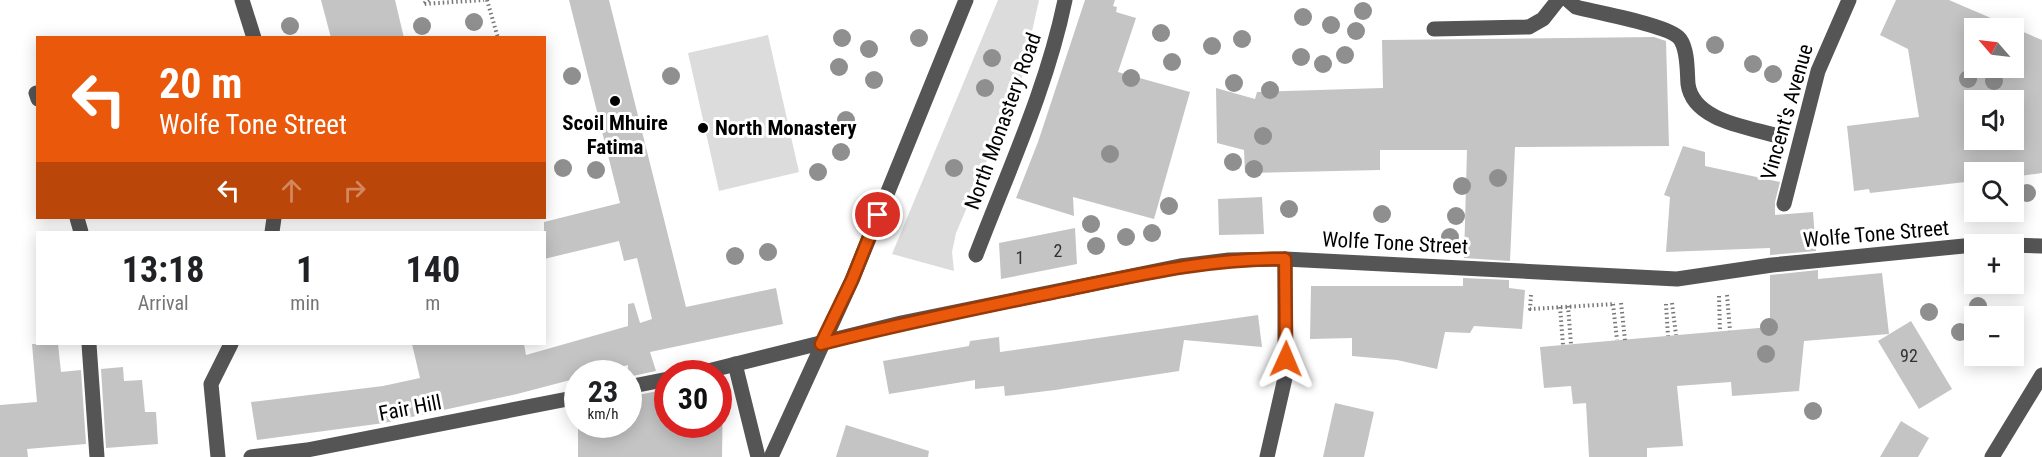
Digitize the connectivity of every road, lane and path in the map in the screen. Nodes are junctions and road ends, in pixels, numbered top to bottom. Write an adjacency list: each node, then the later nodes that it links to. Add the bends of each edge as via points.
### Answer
1 (242, 0): 10 (street)
2 (429, 0): 3 (path, via 423,4)
3 (486, 0): 11 (path)
4 (966, 0): 33 (street, via 852,280)
5 (1065, 0): 17 (street, North Monastery Road, via 1039,93)
6 (1558, 0): 9 (street, via 1543,19 1529,27)
7 (1568, 0): 12 (street, via 1576,7 1671,31 1680,39 1690,93 1706,112)
8 (1849, 0): 13 (street, Vincent's Avenue, via 1818,71)
9 (1434, 29)
10 (253, 36)
11 (497, 36)
12 (1778, 136)
13 (1784, 204)
14 (2024, 245): 16 (street)
15 (1964, 246): 18 (street, Wolfe Tone Street, via 1772,265 1677,279)
16 (2042, 246)
17 (976, 255)
18 (1285, 259): 33 (street, Wolfe Tone Street, via 1179,266 901,323); 48 (street, via 1285,378)
19 (1726, 291): 27 (path)
20 (1718, 292): 28 (path)
21 (1672, 299): 29 (path)
22 (1665, 300): 30 (path)
23 (1621, 303): 32 (path)
24 (1613, 304): 31 (path)
25 (1568, 306): 34 (path)
26 (1560, 307): 37 (path)
27 (1730, 331)
28 (1720, 332)
29 (1676, 335)
30 (1668, 336)
31 (1617, 340)
32 (1625, 340)
33 (821, 344): 38 (street); 47 (street)
34 (1571, 344)
35 (89, 345): 43 (street)
36 (230, 345): 44 (street, via 211,384)
37 (1563, 345)
38 (735, 364): 39 (street); 46 (street)
39 (732, 365)
40 (2042, 375): 49 (street)
41 (564, 400): 42 (street, Fair Hill)
42 (307, 453): 45 (street, Fair Hill)
43 (97, 457)
44 (218, 457)
45 (251, 457)
46 (758, 457)
47 (771, 457)
48 (1267, 457)
49 (1992, 457)

